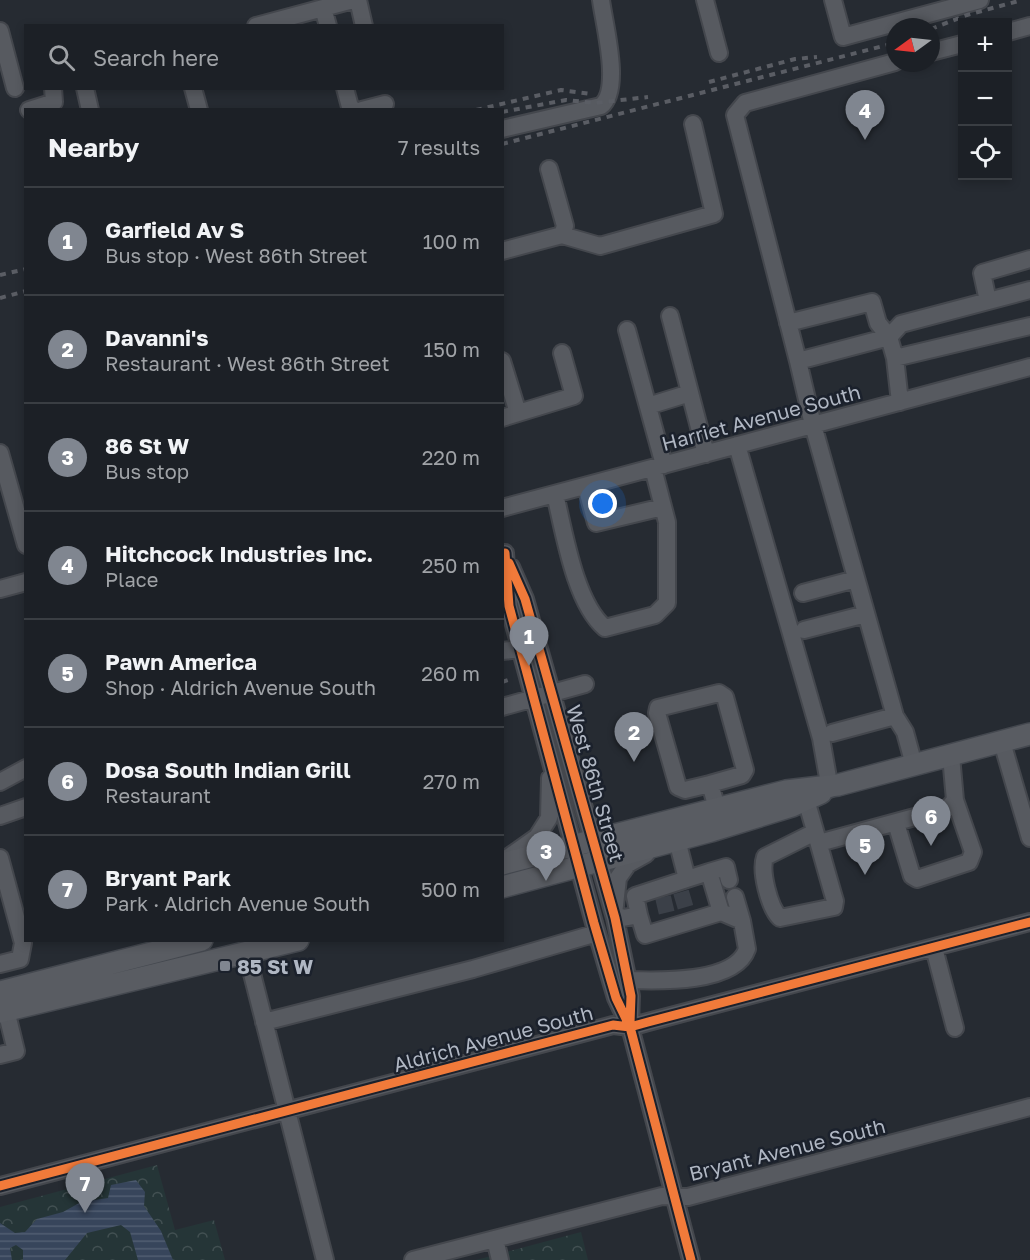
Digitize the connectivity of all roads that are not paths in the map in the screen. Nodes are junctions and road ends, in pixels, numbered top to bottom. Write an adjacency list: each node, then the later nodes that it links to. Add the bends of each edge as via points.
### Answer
1 (353, 0): 7 (street)
2 (358, 0): 10 (street)
3 (601, 0): 31 (street, via 612,77 606,102)
4 (705, 0): 16 (street)
5 (833, 0): 6 (street, via 843,37)
6 (980, 0)
7 (323, 8): 8 (street); 9 (street)
8 (263, 24)
9 (327, 24)
10 (364, 24)
11 (1030, 26): 13 (street)
12 (0, 31): 18 (street)
13 (1012, 31)
14 (958, 45): 15 (street)
15 (940, 50)
16 (719, 53)
17 (886, 64): 39 (street, via 745,103 735,115)
18 (15, 88): 24 (street)
19 (53, 90): 25 (street, via 54,102)
20 (85, 90): 26 (street)
21 (194, 90): 27 (street)
22 (346, 90): 28 (street)
23 (384, 101): 29 (street)
24 (26, 108)
25 (34, 108)
26 (90, 108)
27 (198, 108)
28 (351, 108)
29 (367, 108)
30 (693, 124): 33 (street, via 714,214 600,246)
31 (504, 129)
32 (549, 169): 33 (street, via 565,226)
33 (562, 235): 34 (street)
34 (504, 250)
35 (1030, 260): 37 (street, via 982,273)
36 (1030, 290): 37 (street)
37 (988, 301): 42 (street, via 901,324)
38 (670, 316): 48 (street)
39 (788, 323): 42 (street, via 872,302 878,323); 45 (street)
40 (1030, 326): 44 (street)
41 (627, 330): 50 (street)
42 (889, 337): 44 (street); 45 (street)
43 (562, 353): 51 (street, via 574,396)
44 (895, 358): 49 (street)
45 (798, 361): 52 (street)
46 (1030, 367): 49 (street, Harriet Avenue South)
47 (504, 376): 51 (street)
48 (690, 393): 50 (street); 55 (street)
49 (900, 402): 52 (street, Harriet Avenue South)
50 (648, 406): 56 (street)
51 (510, 416)
52 (813, 425): 53 (street, Harriet Avenue South); 63 (street)
53 (737, 445): 55 (street, Harriet Avenue South); 85 (street)
54 (0, 453): 61 (street)
55 (706, 454): 56 (street, Harriet Avenue South)
56 (658, 466): 57 (street, Harriet Avenue South); 60 (street)
57 (586, 486): 58 (street, Harriet Avenue South); 60 (street, via 596,523)
58 (555, 494): 59 (street, Harriet Avenue South); 60 (street, via 582,593 593,619 604,628 655,615 667,603 667,522)
59 (504, 507)
60 (663, 507)
61 (24, 538)
62 (504, 548): 69 (street, West 86th Street, via 508,606); 72 (street, West 86th Street, via 525,599)
63 (856, 579): 66 (street); 67 (street)
64 (24, 583): 65 (street)
65 (0, 589)
66 (803, 593)
67 (866, 614): 68 (street); 75 (street)
68 (804, 630)
69 (520, 649): 70 (street); 73 (street, West 86th Street)
70 (504, 651)
71 (585, 684): 72 (street)
72 (552, 693): 73 (street); 95 (street, West 86th Street)
73 (533, 699): 74 (street); 81 (street, West 86th Street)
74 (504, 706)
75 (895, 716): 76 (street); 80 (street, via 905,732)
76 (832, 733)
77 (1030, 734): 78 (main road)
78 (1002, 742): 79 (main road); 93 (street)
79 (951, 756): 80 (main road); 87 (street)
80 (914, 765): 85 (main road)
81 (552, 766): 95 (street, West 86th Street); 98 (street, via 549,818 537,837)
82 (24, 769): 83 (street)
83 (0, 782)
84 (710, 784): 84 (street, via 685,790 678,787 658,708 719,693 725,697 745,770 742,775); 89 (street)
85 (833, 787): 86 (main road); 89 (main road, via 786,791)
86 (806, 800): 92 (street); 94 (main road)
87 (955, 800): 91 (street, via 948,808); 91 (street, via 973,852 969,862 917,879 912,876)
88 (24, 808): 90 (street)
89 (717, 808): 95 (main road)
90 (0, 816)
91 (896, 823): 92 (street)
92 (817, 838): 92 (street, via 834,907 780,918 774,912 762,865 765,857)
93 (1030, 838)
94 (677, 840): 96 (main road); 103 (street)
95 (584, 843): 99 (main road); 100 (street, West 86th Street)
96 (652, 847): 100 (main road); 107 (street, via 642,858 628,864 618,878)
97 (0, 858): 117 (street, via 23,943)
98 (504, 861)
99 (504, 862)
100 (589, 864): 104 (main road); 107 (street, West 86th Street); 111 (street, West 86th Street)
101 (709, 872): 102 (street, via 726,867); 103 (street); 106 (street)
102 (729, 880)
103 (682, 884): 108 (street, via 635,896)
104 (504, 886)
105 (735, 897): 109 (street)
106 (721, 912): 108 (street, via 669,921 645,935); 109 (street)
107 (614, 914): 108 (street, via 623,918); 119 (street, West 86th Street)
108 (639, 915)
109 (742, 921): 119 (street, via 747,949 741,961 732,967 687,979)
110 (1030, 922): 115 (street, Aldrich Avenue South)
111 (597, 933): 122 (street); 123 (street, West 86th Street, via 616,998)
112 (187, 942): 114 (main road)
113 (291, 942): 116 (main road)
114 (143, 948): 120 (main road)
115 (934, 948): 123 (street, Aldrich Avenue South); 124 (street)
116 (247, 954): 121 (main road); 122 (street)
117 (20, 959): 118 (street); 120 (street)
118 (0, 964)
119 (628, 980): 123 (street, West 86th Street)
120 (38, 982): 121 (main road)
121 (2, 1005): 125 (street, via 16,1051)
122 (264, 1022): 127 (street)
123 (630, 1027): 127 (street, Aldrich Avenue South, via 613,1025); 129 (street, West 86th Street)
124 (955, 1028)
125 (0, 1055)
126 (1030, 1107): 129 (street, Bryant Avenue South, via 688,1197)
127 (287, 1111): 128 (street, Aldrich Avenue South); 131 (street)
128 (0, 1186)
129 (675, 1196): 130 (street, Bryant Avenue South, via 662,1196); 134 (street, West 86th Street)
130 (495, 1239): 132 (street, Bryant Avenue South); 133 (street)
131 (325, 1260)
132 (414, 1260)
133 (500, 1260)
134 (691, 1260)

